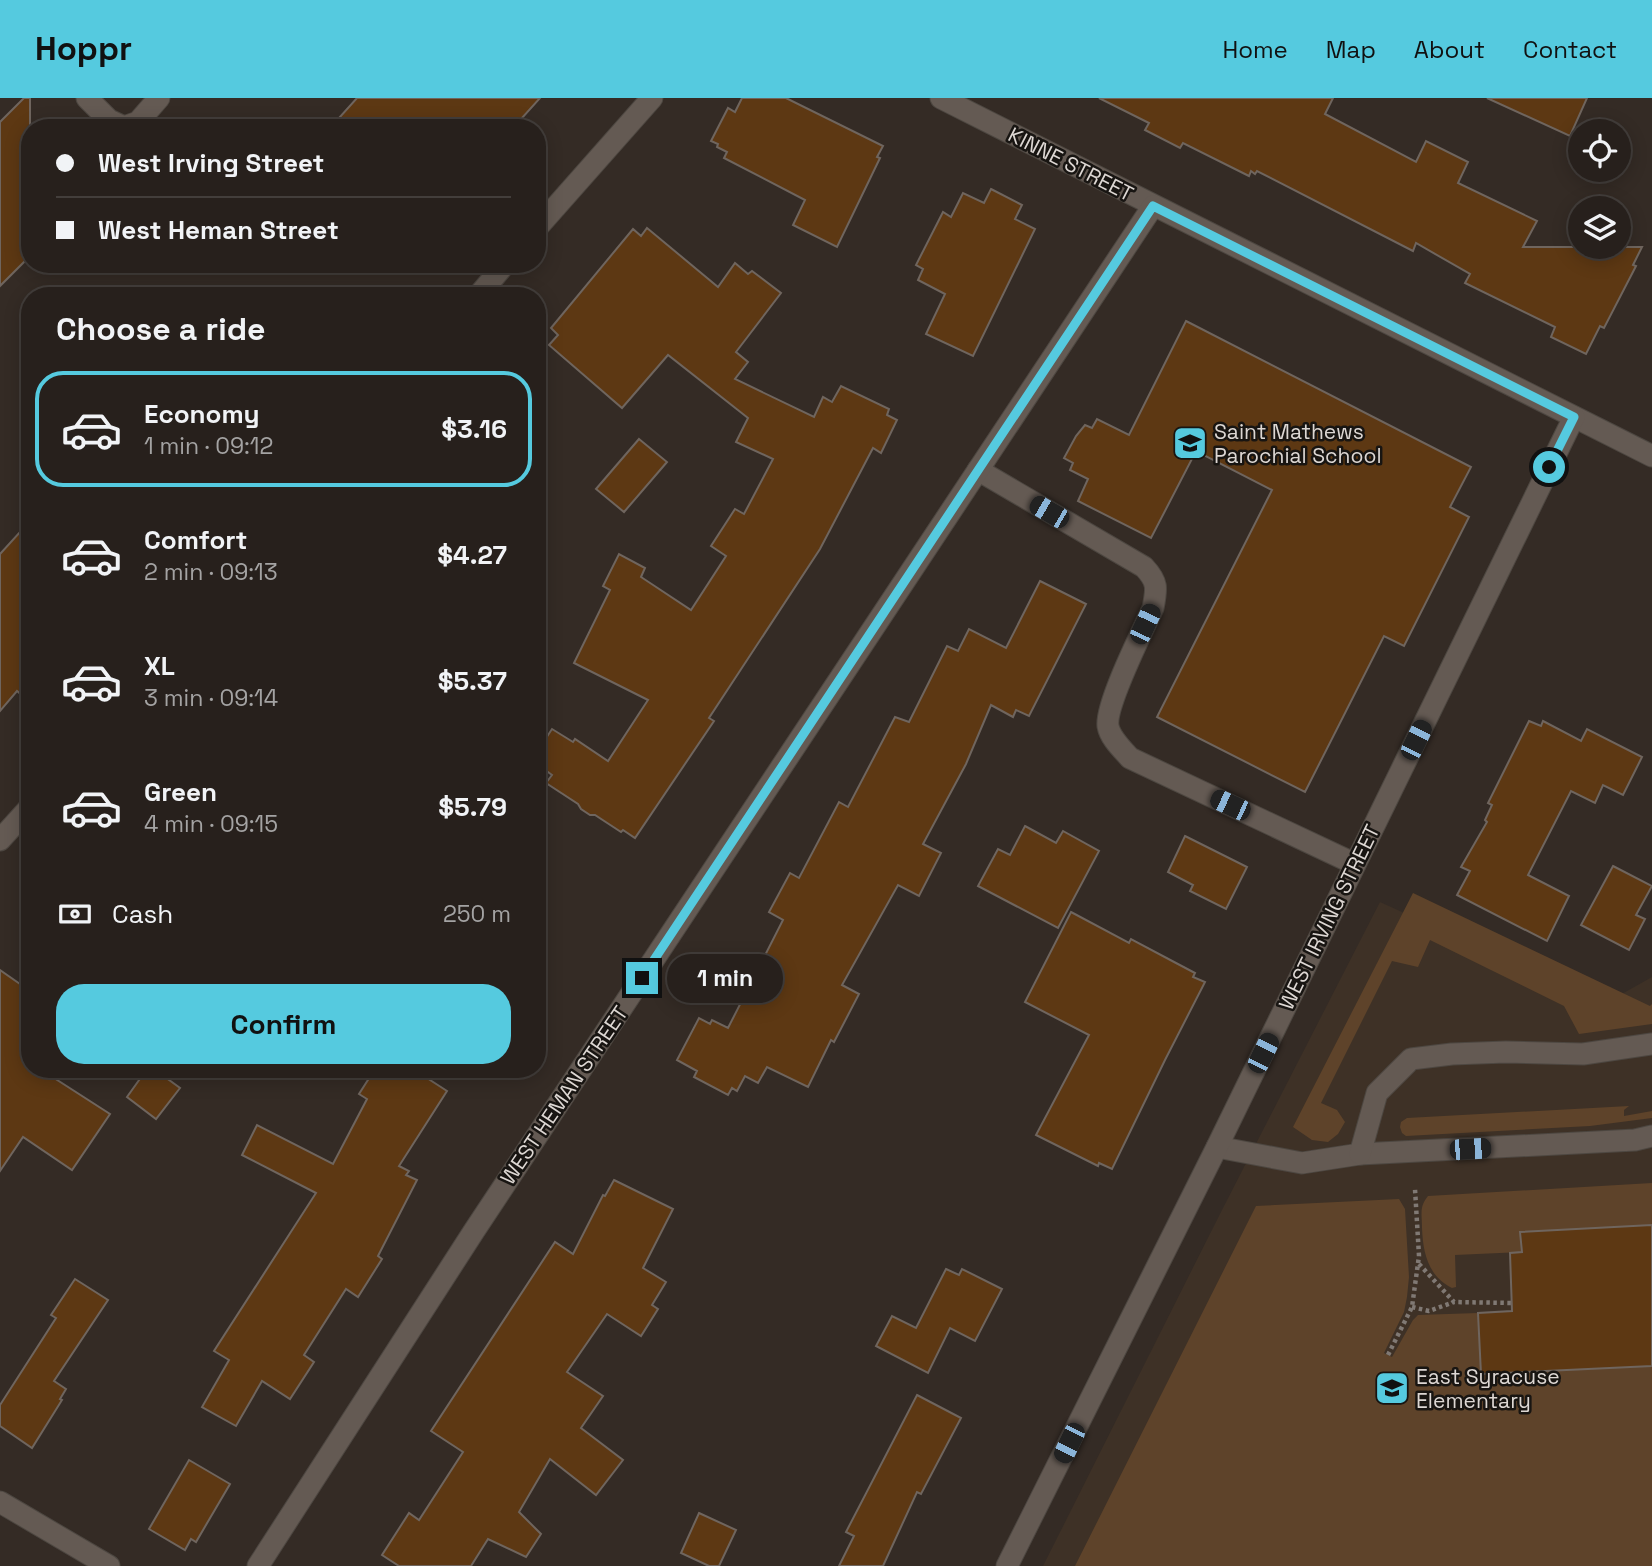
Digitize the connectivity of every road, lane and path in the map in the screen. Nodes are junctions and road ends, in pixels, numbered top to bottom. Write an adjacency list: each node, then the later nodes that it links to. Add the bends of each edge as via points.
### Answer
1 (87, 98): 5 (street)
2 (652, 98): 8 (street)
3 (941, 98): 7 (street, KINNE STREET)
4 (157, 100): 6 (street)
5 (107, 119)
6 (141, 119)
7 (1153, 206): 11 (street, KINNE STREET); 13 (street, WEST HEMAN STREET)
8 (546, 218)
9 (497, 273): 10 (street)
10 (486, 287)
11 (1574, 417): 12 (street, KINNE STREET); 16 (street, WEST IRVING STREET)
12 (1652, 456)
13 (978, 470): 16 (street, via 1144,567 1154,579 1153,608 1110,708 1108,727 1130,758); 29 (street, WEST HEMAN STREET)
14 (21, 817): 15 (street)
15 (0, 841)
16 (1355, 864): 19 (street, WEST IRVING STREET)
17 (1652, 1044): 20 (street, via 1583,1054 1506,1052 1411,1059 1377,1093)
18 (1652, 1136): 20 (street)
19 (1217, 1147): 20 (street, via 1302,1163); 30 (street, WEST IRVING STREET)
20 (1360, 1154)
21 (1415, 1189): 22 (path)
22 (1418, 1264): 23 (path); 25 (path)
23 (1454, 1302): 24 (path); 25 (path, via 1429,1311)
24 (1512, 1303)
25 (1412, 1307): 26 (path)
26 (1388, 1355)
27 (0, 1502): 28 (street)
28 (109, 1566)
29 (258, 1566)
30 (1007, 1566)

